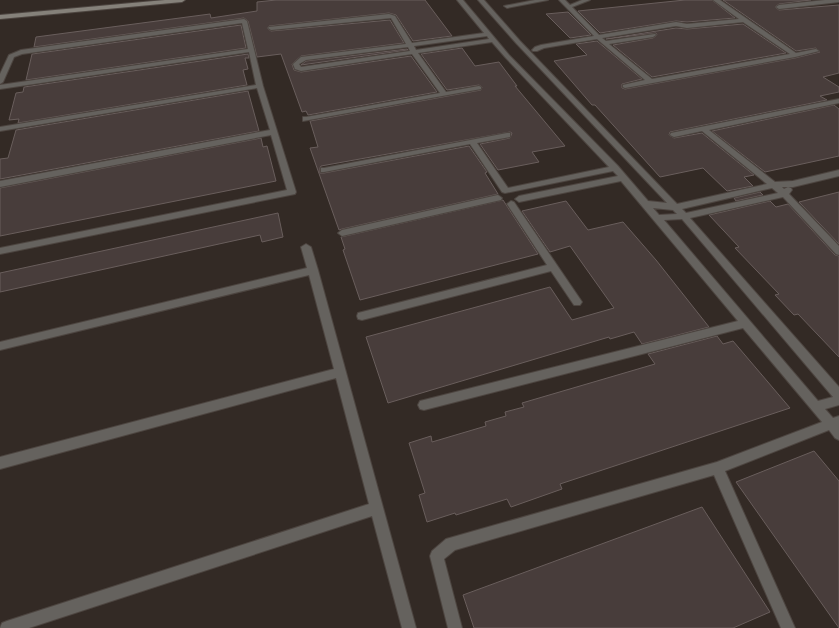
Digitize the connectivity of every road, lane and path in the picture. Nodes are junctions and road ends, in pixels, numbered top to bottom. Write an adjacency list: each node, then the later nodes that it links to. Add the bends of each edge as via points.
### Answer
1 (182, 0): 12 (street)
2 (460, 0): 22 (street)
3 (481, 0): 22 (street)
4 (545, 0): 9 (street)
5 (562, 0): 10 (street)
6 (587, 0): 10 (street)
7 (716, 0): 13 (street)
8 (839, 0): 11 (street)
9 (507, 6)
10 (568, 7): 19 (street)
11 (779, 7)
12 (0, 17)
13 (743, 20): 14 (street); 30 (street)
14 (687, 26): 16 (street); 17 (street, via 676,24)
15 (271, 28): 24 (street, via 389,16 393,17)
16 (675, 31)
17 (627, 32): 19 (street); 20 (street)
18 (662, 33): 20 (street)
19 (598, 37): 21 (street); 23 (street)
20 (634, 38): 23 (street)
21 (573, 41): 25 (street); 29 (street)
22 (502, 42): 24 (street); 28 (street); 29 (street); 29 (street)
23 (604, 42): 25 (street); 31 (street)
24 (410, 46): 28 (street); 28 (street, via 306,58 296,64 298,69 302,69)
25 (579, 47): 29 (street)
26 (252, 50): 32 (street, via 244,21 21,52 11,56); 33 (street); 35 (street)
27 (816, 51): 30 (street)
28 (414, 52): 37 (street)
29 (521, 53): 46 (street); 58 (street)
30 (795, 55): 31 (street)
31 (649, 80): 34 (street)
32 (0, 82)
33 (260, 86): 40 (street); 42 (street)
34 (625, 86)
35 (0, 87)
36 (479, 88): 37 (street)
37 (444, 94): 39 (street)
38 (839, 101): 41 (street)
39 (306, 119)
40 (0, 129)
41 (703, 129): 44 (street); 52 (street)
42 (273, 132): 50 (street); 63 (street, via 292,192)
43 (507, 135): 45 (street)
44 (674, 135)
45 (472, 142): 47 (street); 53 (street)
46 (615, 168): 49 (street); 53 (street)
47 (324, 170)
48 (839, 173): 51 (street)
49 (622, 178): 56 (street); 57 (street)
50 (0, 184)
51 (793, 184): 52 (street); 54 (street)
52 (774, 185): 54 (street); 58 (street)
53 (507, 190): 55 (street, via 498,195); 56 (street, via 517,194)
54 (785, 194): 59 (street); 64 (street)
55 (498, 198): 56 (street, via 501,201); 61 (street)
56 (515, 201): 65 (street)
57 (645, 204): 58 (street); 60 (street)
58 (676, 207): 59 (street)
59 (684, 216): 60 (street); 72 (street)
60 (658, 218): 69 (street)
61 (342, 233)
62 (306, 247): 66 (street)
63 (0, 250)
64 (839, 252)
65 (553, 267): 67 (street); 68 (street)
66 (313, 270): 70 (street); 71 (street)
67 (577, 302)
68 (362, 316)
69 (745, 323): 74 (street); 75 (street)
70 (0, 346)
71 (340, 372): 78 (street); 80 (street)
72 (839, 395)
73 (839, 400): 75 (street)
74 (424, 405)
75 (816, 407): 76 (street)
76 (835, 422): 77 (street); 79 (street)
77 (839, 434)
78 (0, 463)
79 (717, 468): 83 (street, via 451,544 438,556); 84 (street)
80 (377, 508): 81 (street); 82 (street)
81 (7, 628)
82 (409, 628)
83 (455, 628)
84 (788, 628)

